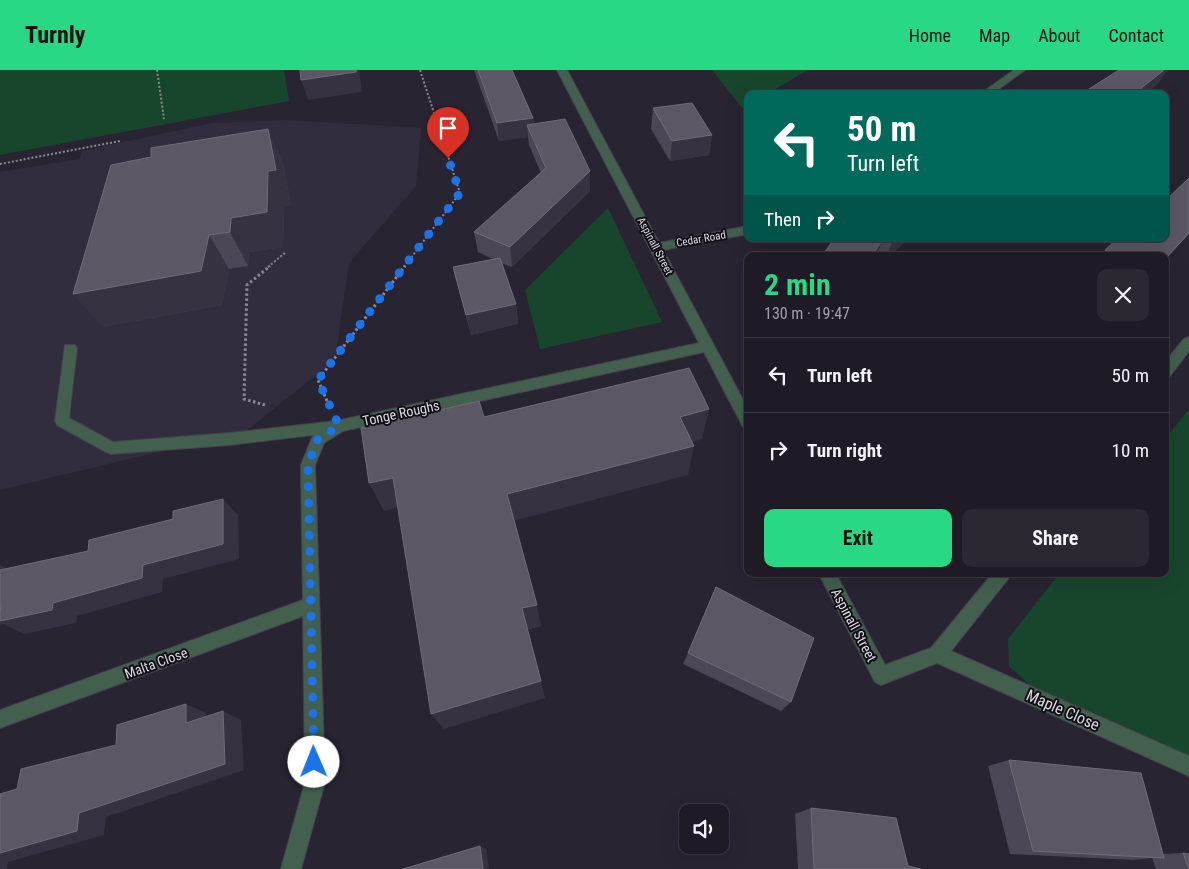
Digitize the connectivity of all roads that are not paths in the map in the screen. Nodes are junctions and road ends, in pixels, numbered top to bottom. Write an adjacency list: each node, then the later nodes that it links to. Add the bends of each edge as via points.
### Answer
1 (562, 70): 5 (street, Aspinall Street)
2 (1020, 70): 3 (street)
3 (991, 90)
4 (744, 231): 5 (street, Cedar Road)
5 (655, 248): 7 (street, Aspinall Street)
6 (1189, 342): 9 (street)
7 (707, 346): 10 (street, Aspinall Street); 11 (street, Tonge Roughs)
8 (70, 348): 11 (street, via 62,421 111,448)
9 (1169, 367)
10 (744, 415)
11 (339, 426): 14 (street, Tonge Roughs, via 318,439 308,465)
12 (829, 577): 15 (street, Aspinall Street, via 881,676)
13 (1000, 577): 15 (street)
14 (311, 605): 16 (street, Malta Close); 18 (street, Tonge Roughs, via 315,782)
15 (937, 654): 17 (street, Maple Close)
16 (0, 719)
17 (1189, 766)
18 (291, 869)

